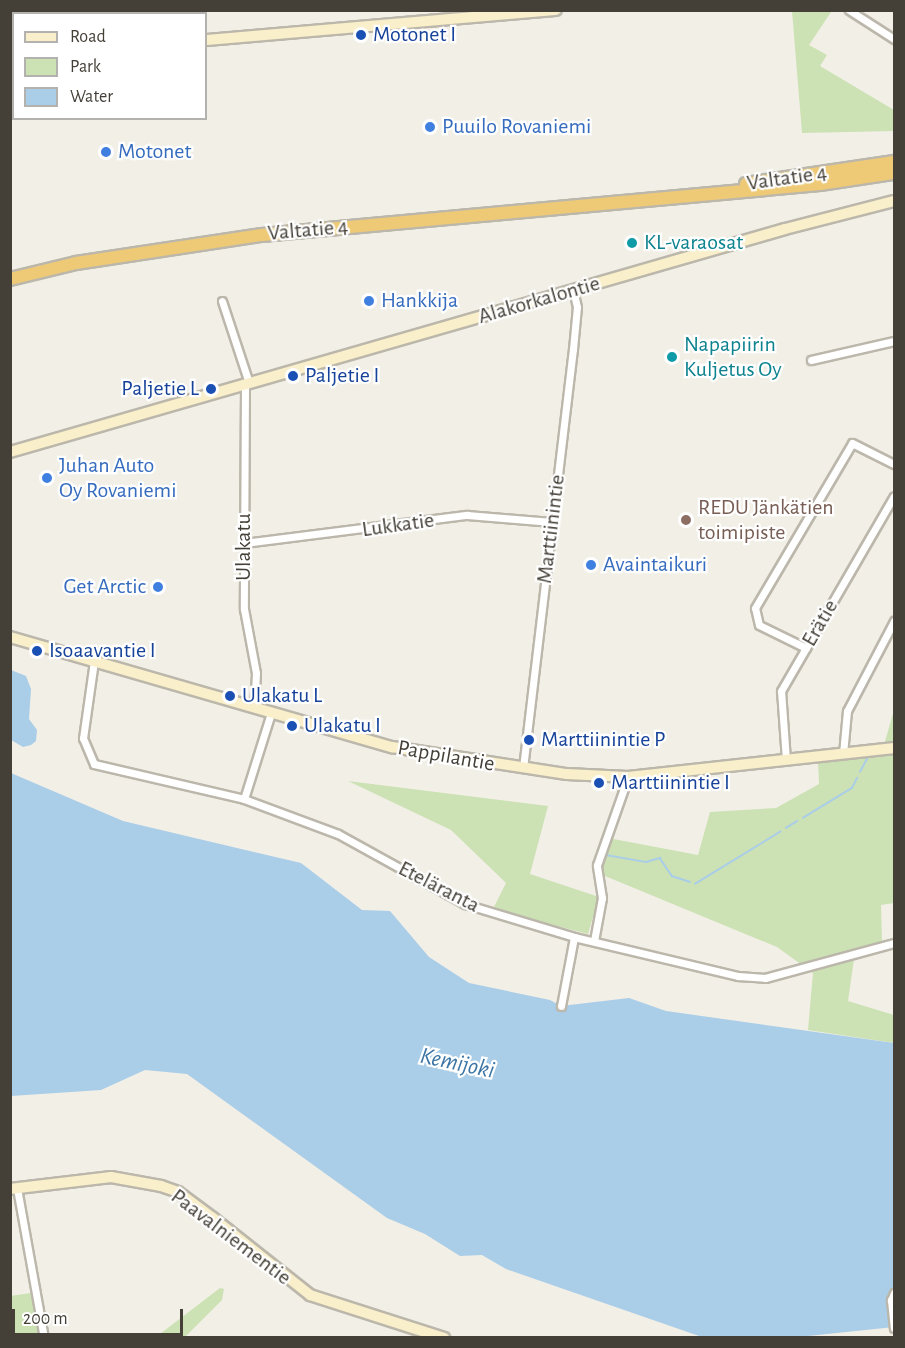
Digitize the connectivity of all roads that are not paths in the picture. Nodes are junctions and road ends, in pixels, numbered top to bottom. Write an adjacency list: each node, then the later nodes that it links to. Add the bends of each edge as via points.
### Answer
1 (556, 10): 4 (street)
2 (849, 10): 5 (street)
3 (856, 10): 5 (street)
4 (514, 12): 7 (street)
5 (861, 19): 6 (street)
6 (894, 39)
7 (207, 40)
8 (894, 162): 11 (highway, Valtatie 4)
9 (894, 172): 11 (highway, Valtatie 4, via 820,184)
10 (894, 201): 13 (street, Alakorkalontie)
11 (608, 204): 12 (highway, Valtatie 4, via 262,235 76,263)
12 (10, 279)
13 (573, 290): 17 (street, Alakorkalontie); 21 (street, Marttiinintie, via 577,307)
14 (222, 301): 17 (street, Ulakatu)
15 (894, 341): 16 (street)
16 (811, 360)
17 (247, 384): 18 (street, Alakorkalontie); 22 (street, Ulakatu)
18 (10, 452)
19 (894, 464): 25 (street, via 852,443 755,608 759,625)
20 (894, 496): 25 (street, Erätie)
21 (552, 522): 22 (street, Lukkatie, via 467,515); 32 (street, Marttiinintie)
22 (244, 543): 27 (street, Ulakatu, via 244,609 256,673)
23 (894, 621): 30 (street, via 846,711)
24 (10, 637): 26 (street, Pappilantie)
25 (806, 648): 31 (street, Erätie, via 781,691)
26 (94, 661): 27 (street, Pappilantie); 34 (street, Eteläranta, via 83,738 94,764)
27 (254, 708): 28 (street, Pappilantie)
28 (270, 713): 32 (street, Pappilantie, via 392,747); 34 (street)
29 (894, 748): 30 (street, Pappilantie)
30 (843, 754): 31 (street, Pappilantie)
31 (786, 760): 33 (street, Pappilantie)
32 (523, 768): 33 (street, Pappilantie)
33 (628, 777): 36 (street, via 597,865 602,898)
34 (244, 798): 35 (street, Eteläranta, via 338,834 465,904)
35 (574, 937): 36 (street, Eteläranta); 38 (street)
36 (594, 941): 37 (street, Eteläranta, via 738,976 765,978)
37 (894, 944)
38 (561, 1006)
39 (14, 1189): 42 (street); 43 (street, Paavalniementie, via 111,1177 161,1186 178,1192 310,1295)
40 (894, 1293): 41 (street)
41 (894, 1328)
42 (44, 1338)
43 (444, 1338)

